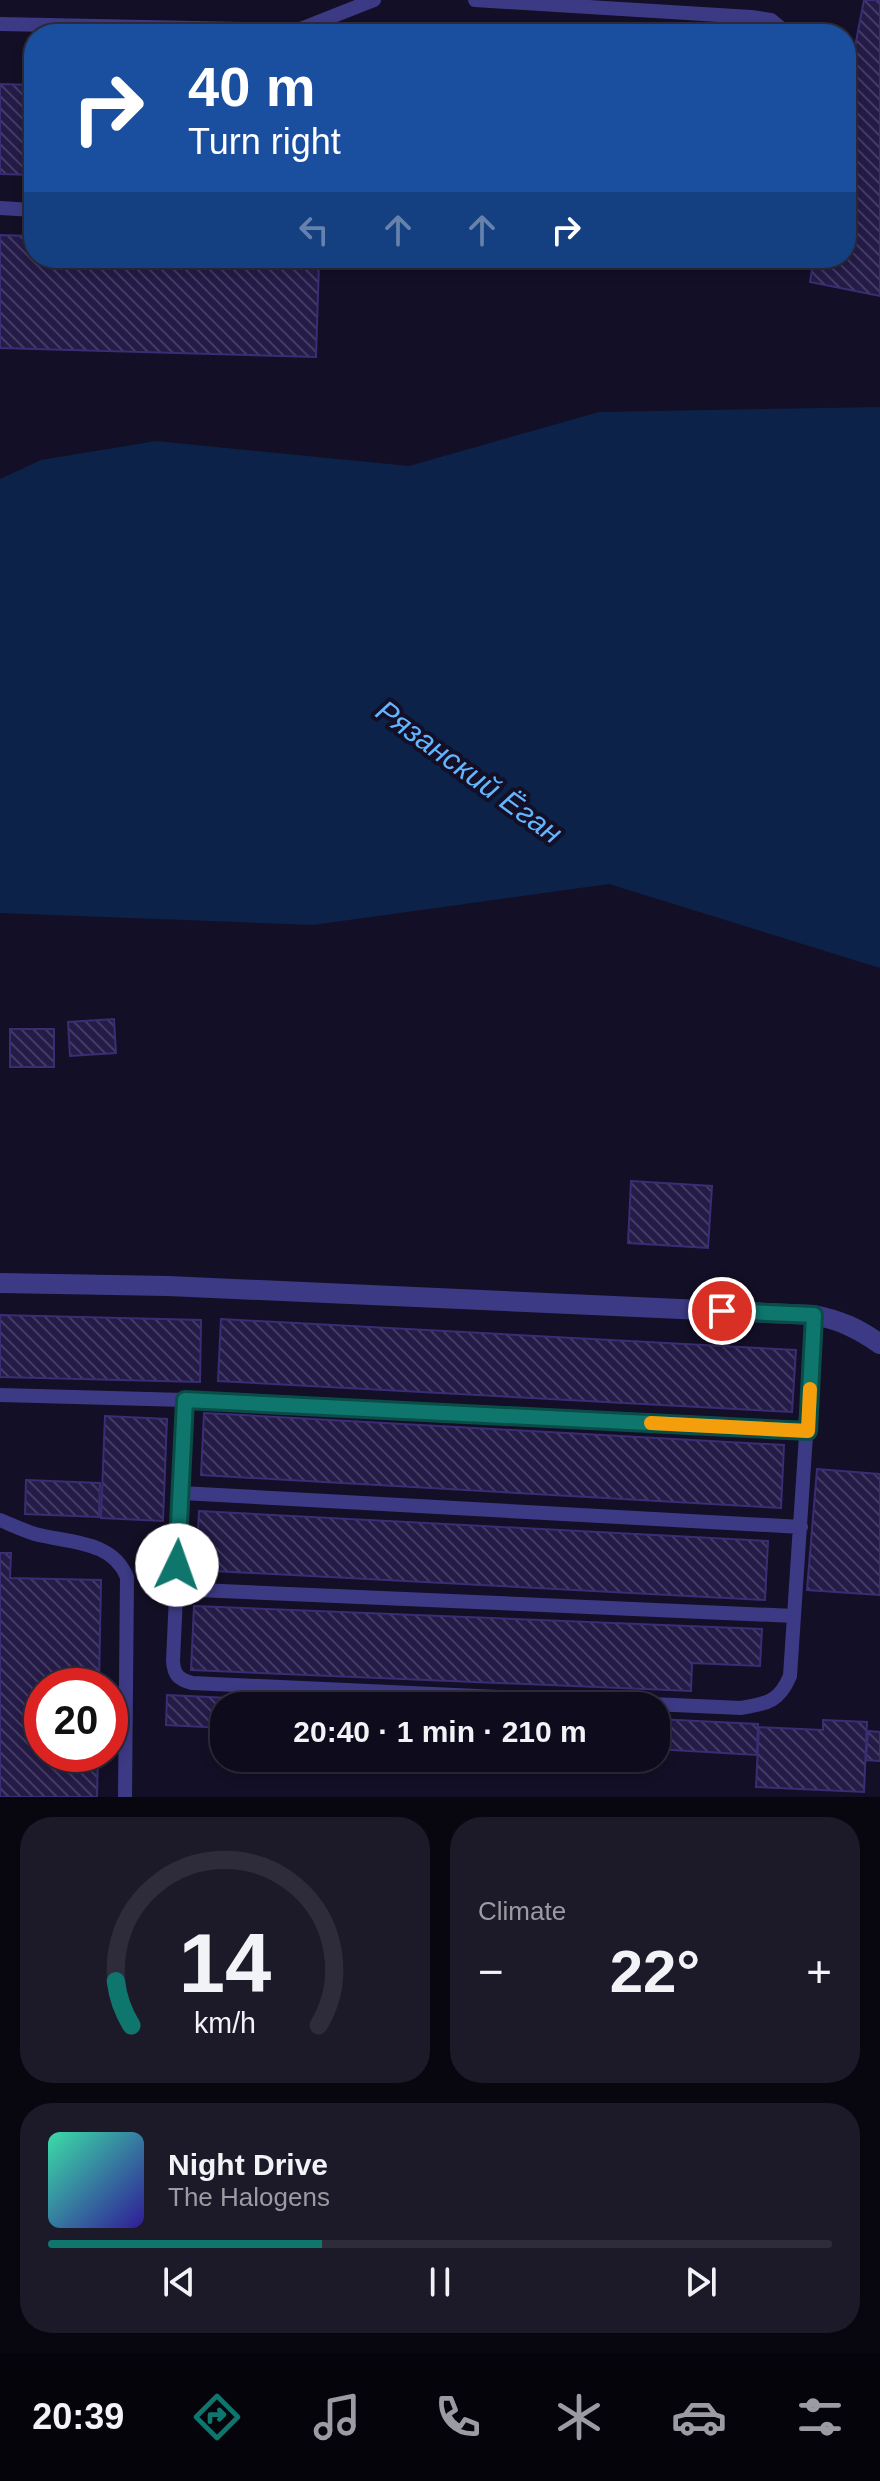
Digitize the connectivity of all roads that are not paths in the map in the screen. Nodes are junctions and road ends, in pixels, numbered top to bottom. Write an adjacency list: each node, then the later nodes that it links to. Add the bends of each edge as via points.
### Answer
1 (374, 0): 4 (lane)
2 (475, 0): 5 (lane, via 751,17)
3 (0, 24): 6 (lane)
4 (318, 24)
5 (776, 24)
6 (24, 25)
7 (0, 208): 8 (lane)
8 (24, 209)
9 (0, 1283): 10 (street)
10 (814, 1315): 11 (street, via 862,1331); 14 (lane)
11 (880, 1344)
12 (0, 1395): 13 (lane)
13 (185, 1400): 14 (lane); 15 (lane)
14 (808, 1431): 17 (lane)
15 (181, 1493): 17 (lane); 18 (lane)
16 (0, 1520): 20 (lane, via 99,1547 123,1565)
17 (801, 1527): 19 (lane)
18 (176, 1589): 19 (lane); 19 (lane, via 174,1673 192,1683 741,1708 766,1704 782,1694 790,1676)
19 (794, 1616)
20 (125, 1797)

